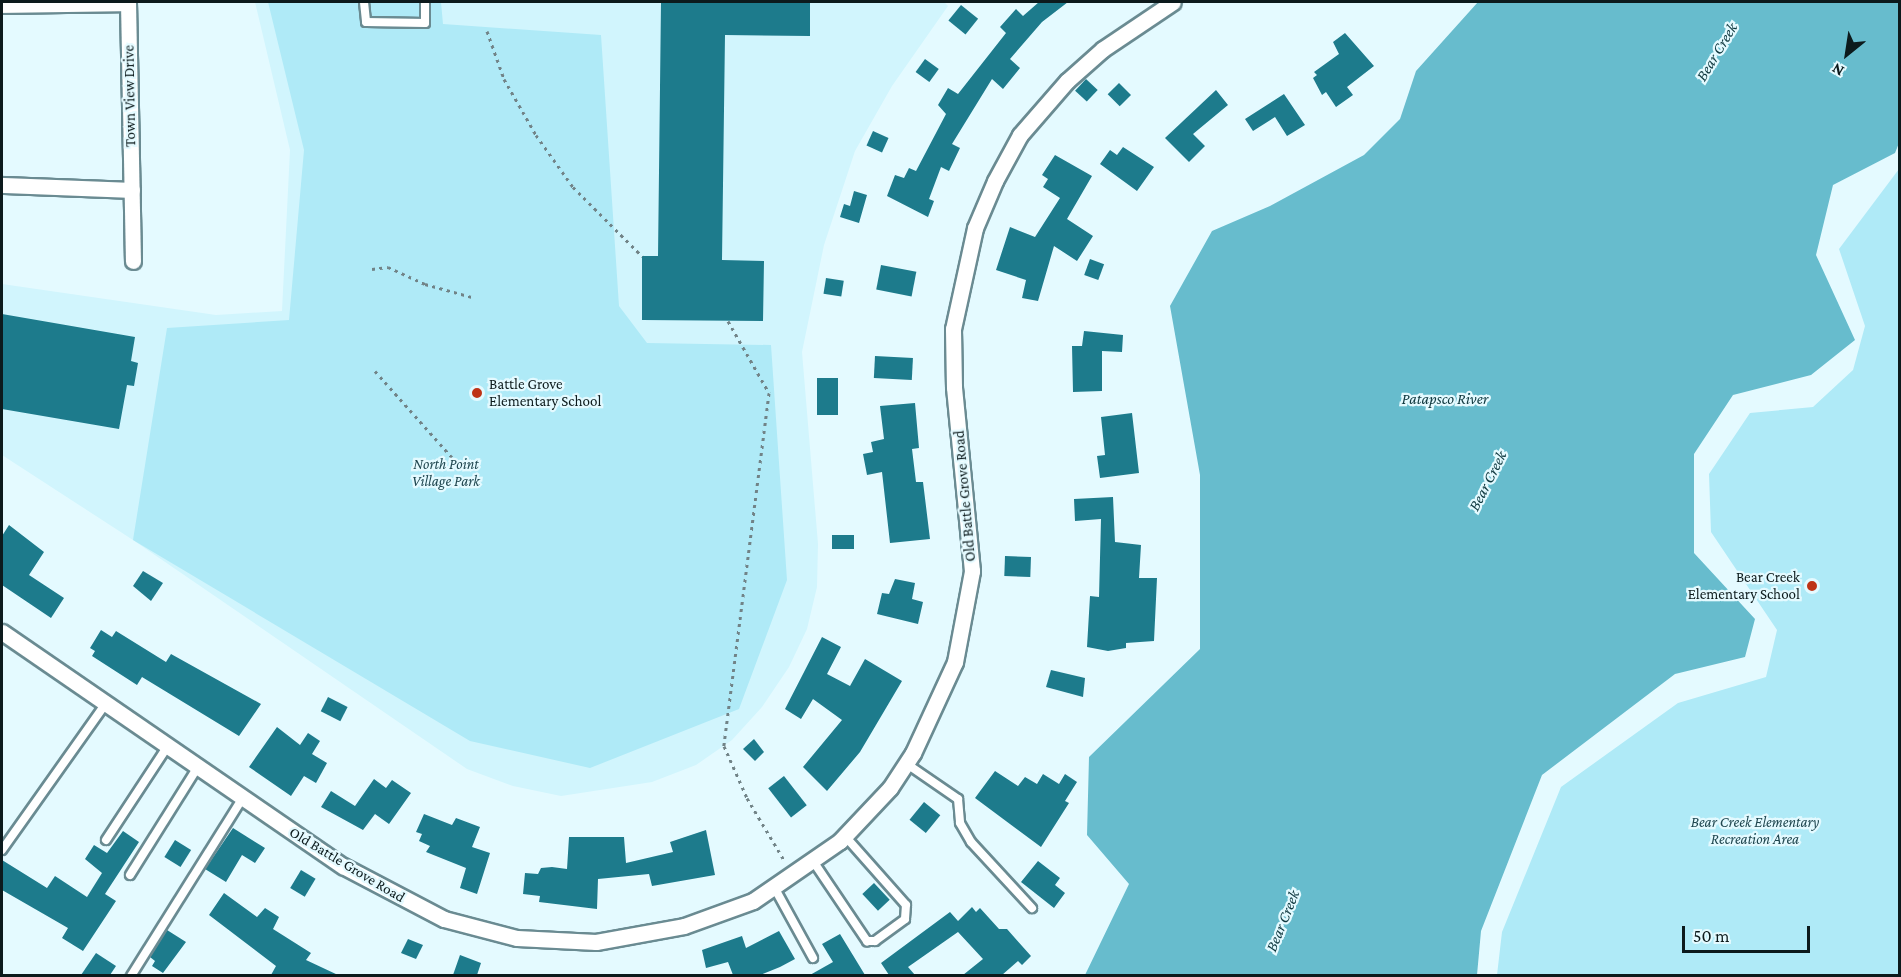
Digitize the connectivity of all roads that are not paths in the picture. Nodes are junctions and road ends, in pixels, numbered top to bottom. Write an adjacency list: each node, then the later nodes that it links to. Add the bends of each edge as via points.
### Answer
1 (128, 2): 5 (street); 8 (street, Town View Drive)
2 (364, 2): 3 (lane, via 366,22 425,23)
3 (425, 2)
4 (1173, 2): 13 (street, Old Battle Grove Road, via 1089,60 1037,113 1013,144 975,228 953,329 954,387 970,524 970,590 950,676)
5 (50, 3): 6 (street)
6 (2, 5)
7 (2, 185): 8 (street)
8 (132, 190): 9 (street, Town View Drive)
9 (134, 261)
10 (2, 632): 11 (street, Old Battle Grove Road)
11 (105, 703): 12 (street, Old Battle Grove Road); 18 (lane)
12 (166, 747): 14 (street, Old Battle Grove Road); 17 (lane)
13 (907, 764): 16 (street, Old Battle Grove Road); 22 (lane, via 958,799 960,823 971,842)
14 (197, 768): 15 (street, Old Battle Grove Road); 20 (lane)
15 (242, 799): 21 (street, Old Battle Grove Road, via 387,892 444,919 517,939 570,944 651,935 714,916); 24 (lane)
16 (845, 836): 19 (street, Old Battle Grove Road); 19 (lane, via 906,905 905,919 875,940 867,940)
17 (106, 840)
18 (2, 850)
19 (813, 861): 21 (street, Old Battle Grove Road)
20 (130, 875)
21 (774, 887): 23 (lane)
22 (1032, 909)
23 (813, 958)
24 (131, 975)

